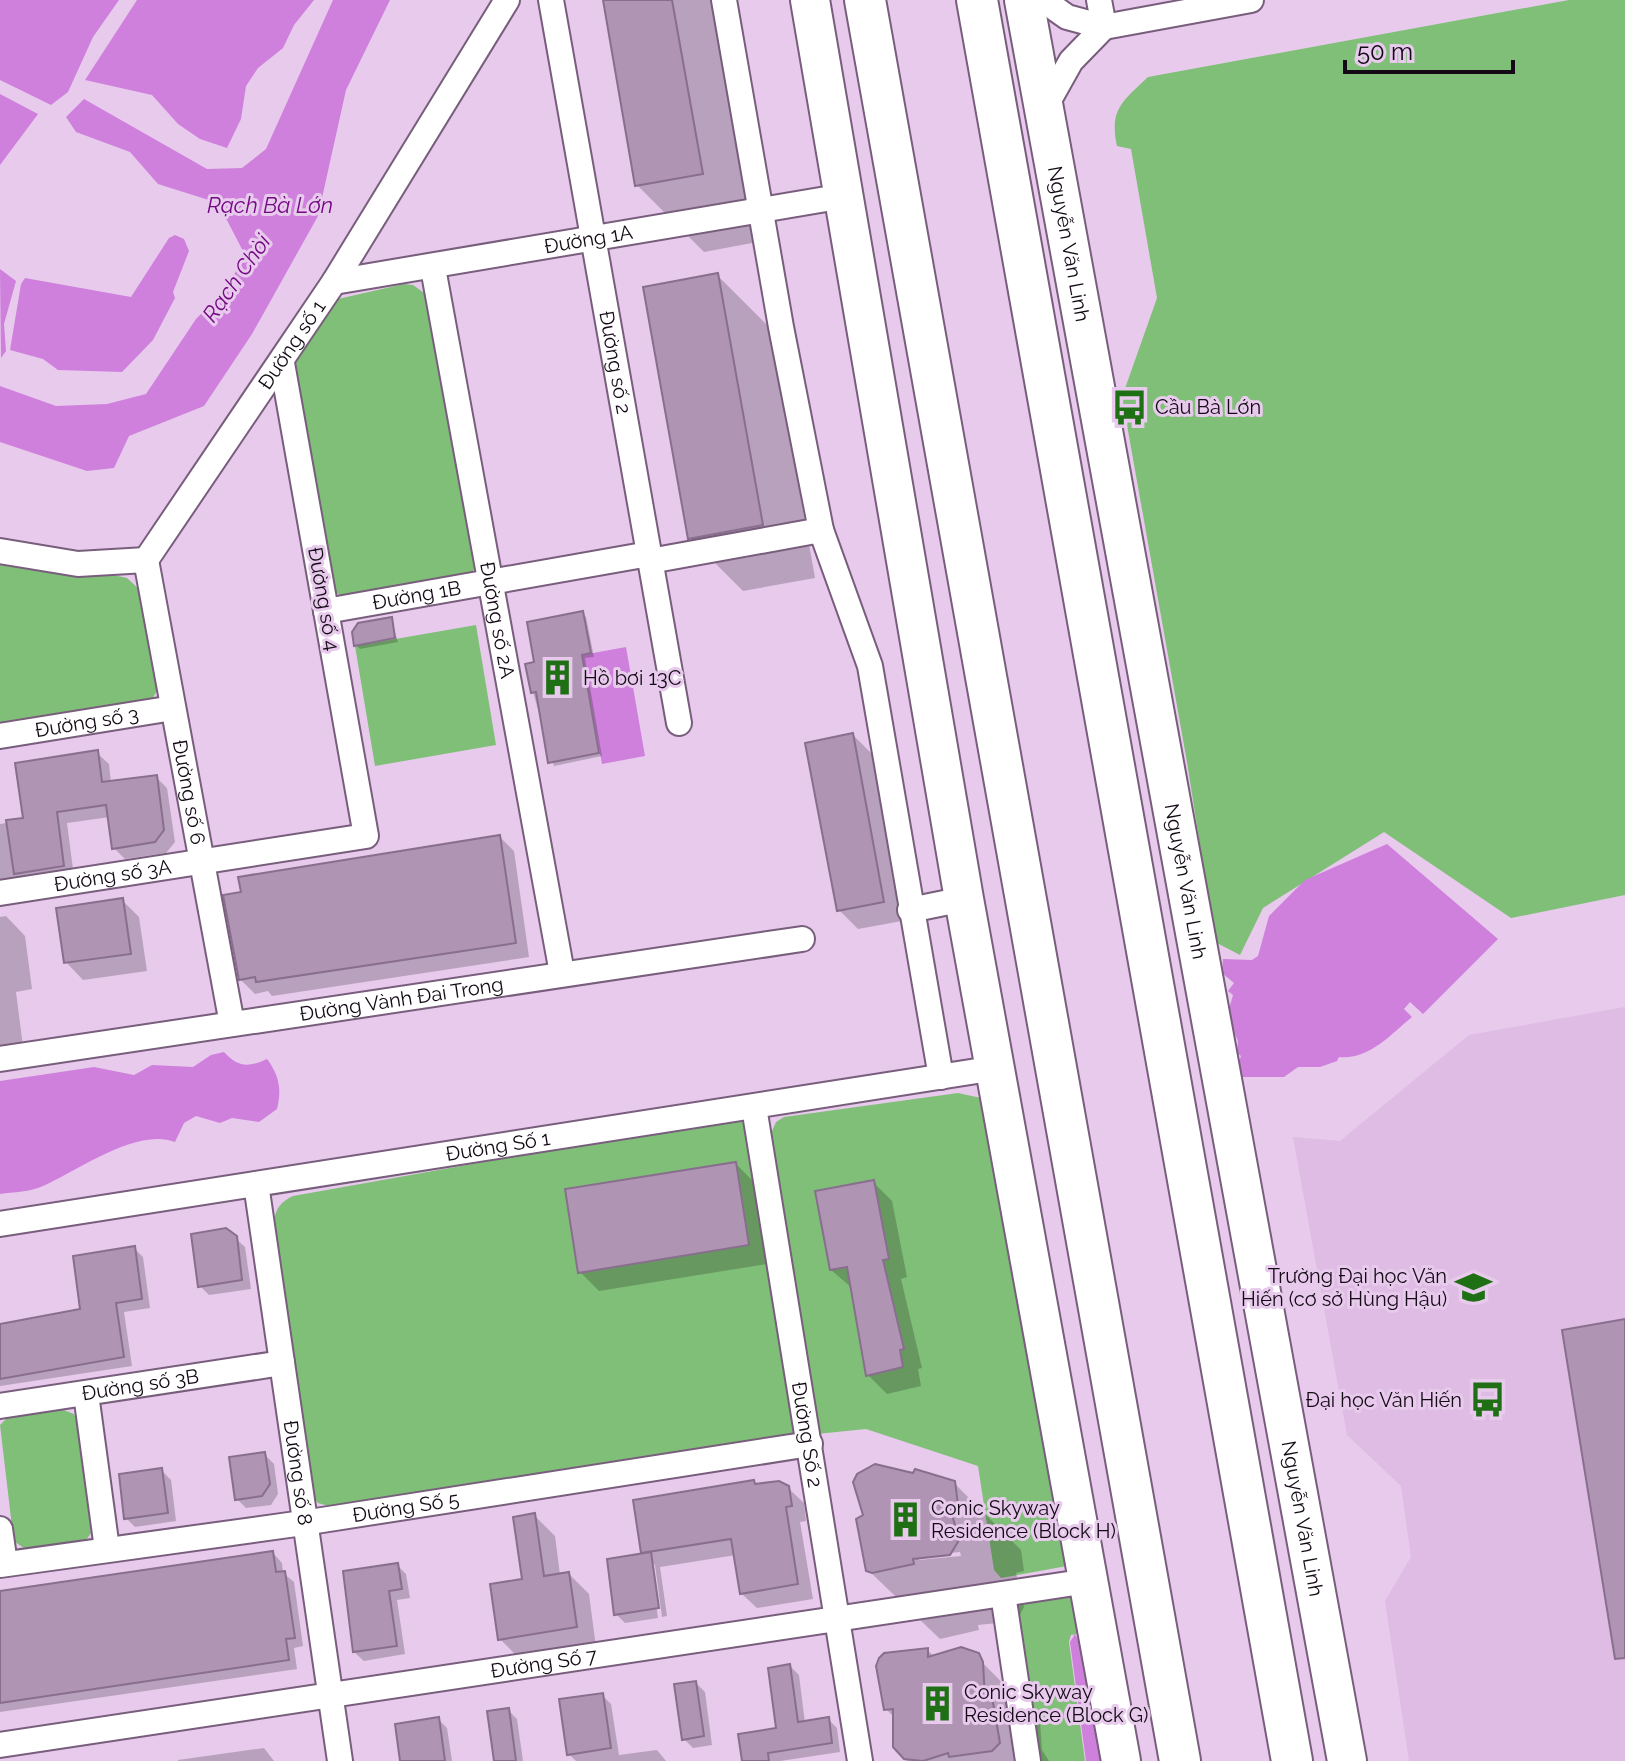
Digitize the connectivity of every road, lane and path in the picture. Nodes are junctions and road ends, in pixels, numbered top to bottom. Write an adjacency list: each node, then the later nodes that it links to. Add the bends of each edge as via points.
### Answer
1 (507, 0): 17 (street, Đường số 1)
2 (551, 0): 15 (street, Đường số 2)
3 (724, 0): 14 (street)
4 (810, 0): 13 (main road)
5 (865, 0): 63 (highway)
6 (977, 0): 26 (highway)
7 (1024, 0): 12 (main road, Nguyễn Văn Linh)
8 (1043, 0): 11 (street, via 1067,17)
9 (1099, 0): 11 (street)
10 (1251, 0): 11 (street)
11 (1104, 27): 12 (street, via 1071,61)
12 (1043, 111): 25 (main road, Nguyễn Văn Linh)
13 (844, 196): 14 (street, Đường 1A); 33 (main road)
14 (761, 210): 15 (street, Đường 1A); 19 (street)
15 (592, 238): 16 (street, Đường 1A); 21 (street, Đường số 2)
16 (433, 268): 17 (street, Đường 1A); 23 (street, Đường số 2A)
17 (334, 282): 18 (street, Đường số 1)
18 (282, 363): 22 (street, Đường số 1); 24 (street, Đường số 4)
19 (821, 530): 21 (street, Đường 1B); 34 (street, via 870,666)
20 (0, 551): 22 (street, via 78,564)
21 (650, 558): 23 (street, Đường 1B); 28 (street, Đường số 2)
22 (146, 560): 27 (street, Đường số 6)
23 (489, 583): 24 (street, Đường 1B); 36 (street, Đường số 2A)
24 (326, 611): 30 (street, Đường số 4)
25 (1143, 660): 26 (main road); 50 (main road, Nguyễn Văn Linh)
26 (1093, 667): 51 (highway)
27 (173, 708): 29 (street, Đường số 3); 31 (street, Đường số 6)
28 (679, 723)
29 (0, 736)
30 (366, 836): 31 (street, Đường số 3A)
31 (202, 861): 32 (street, Đường số 3A); 37 (street, Đường số 6)
32 (0, 893)
33 (964, 899): 34 (street); 39 (main road)
34 (910, 910): 40 (street)
35 (802, 939): 36 (street, Đường Vành Đai Trong)
36 (562, 973): 37 (street, Đường Vành Đai Trong)
37 (232, 1024): 38 (street, Đường Vành Đai Trong)
38 (0, 1059)
39 (996, 1068): 40 (street, Đường Số 1); 54 (main road)
40 (941, 1077): 41 (street, Đường Số 1)
41 (754, 1107): 42 (street, Đường Số 1); 47 (street, Đường Số 2)
42 (256, 1184): 43 (street, Đường Số 1); 44 (street, Đường số 8)
43 (0, 1224)
44 (282, 1363): 45 (street, Đường số 3B); 48 (street, Đường số 8)
45 (86, 1394): 46 (street, Đường số 3B); 52 (street)
46 (0, 1406)
47 (810, 1444): 48 (street, Đường Số 5); 56 (street, Đường Số 2)
48 (303, 1523): 52 (street, Đường Số 5); 57 (street, Đường số 8)
49 (0, 1529): 53 (street)
50 (1306, 1536): 51 (main road); 65 (main road, Nguyễn Văn Linh)
51 (1251, 1546): 64 (highway)
52 (107, 1549): 53 (street, Đường Số 5)
53 (2, 1564)
54 (1088, 1581): 55 (street, Đường Số 7); 62 (main road)
55 (1003, 1594): 56 (street, Đường Số 7); 61 (street)
56 (837, 1619): 57 (street, Đường Số 7); 60 (street, Đường Số 2)
57 (330, 1695): 58 (street, Đường Số 7); 59 (street, Đường số 8)
58 (0, 1745)
59 (340, 1761)
60 (860, 1761)
61 (1028, 1761)
62 (1121, 1761)
63 (1180, 1761)
64 (1292, 1761)
65 (1347, 1761)

